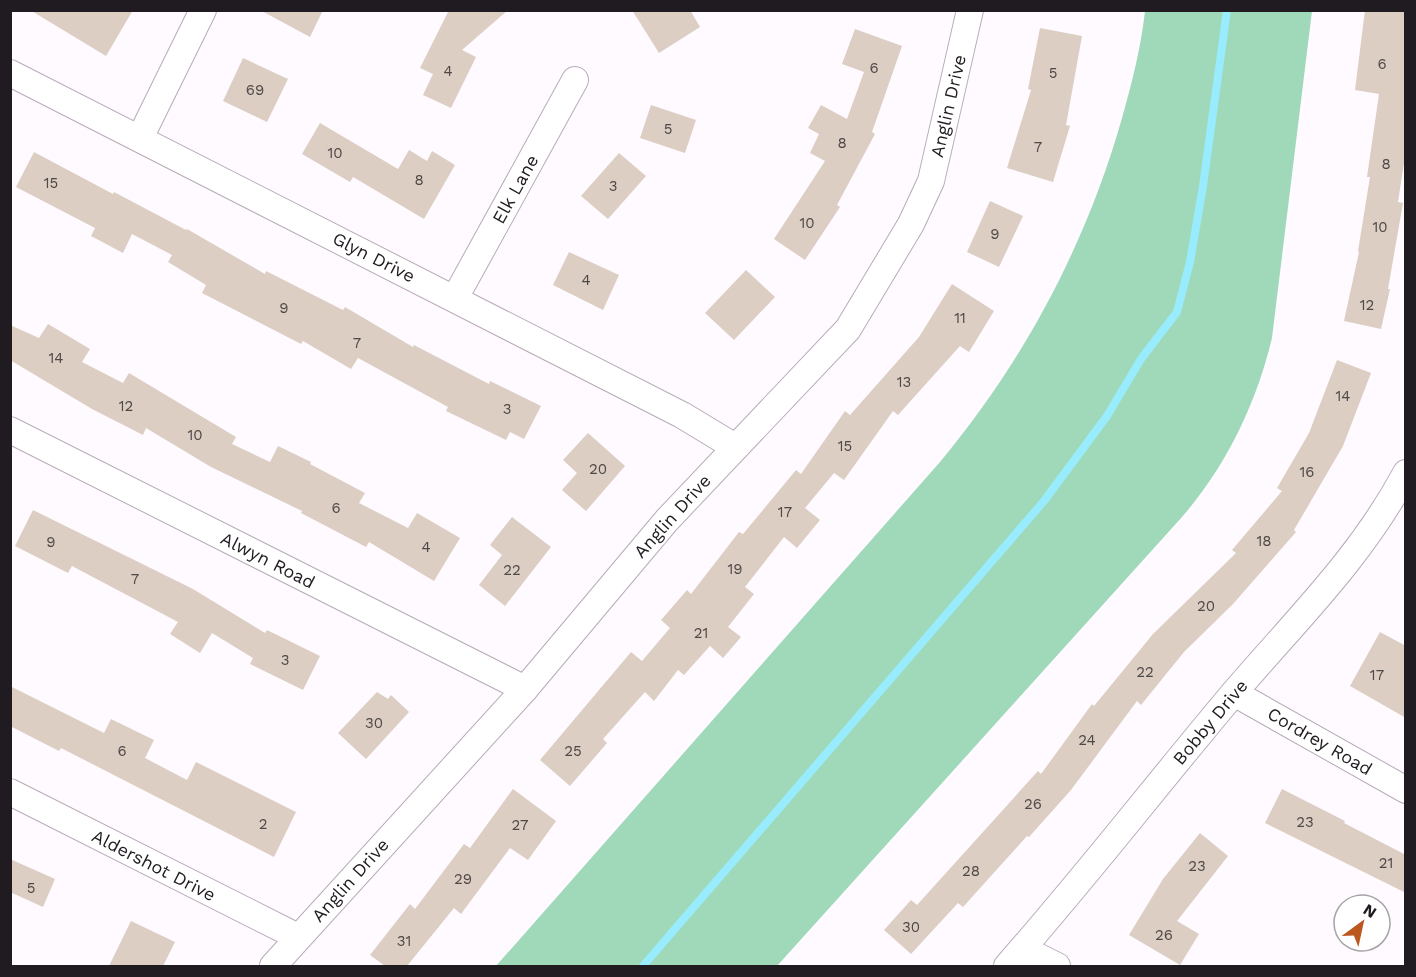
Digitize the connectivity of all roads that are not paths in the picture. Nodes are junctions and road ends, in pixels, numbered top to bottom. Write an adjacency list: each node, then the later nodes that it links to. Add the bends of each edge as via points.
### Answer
1 (203, 10): 5 (street)
2 (970, 10): 8 (street, Anglin Drive, via 931,181 911,225 848,330)
3 (10, 73): 5 (street, Glyn Drive)
4 (575, 80): 6 (street, Elk Lane)
5 (140, 138): 6 (street, Glyn Drive)
6 (454, 298): 8 (street, Glyn Drive, via 682,415)
7 (10, 430): 10 (street, Alwyn Road)
8 (735, 447): 10 (street, Anglin Drive, via 667,520)
9 (1406, 473): 11 (street, Bobby Drive, via 1388,507 1344,568)
10 (525, 689): 14 (street, Anglin Drive)
11 (1234, 693): 12 (street, Cordrey Road); 15 (street, Bobby Drive)
12 (1406, 790)
13 (10, 792): 14 (street, Aldershot Drive)
14 (298, 937): 16 (street, Anglin Drive)
15 (1015, 958): 17 (street)
16 (273, 966)
17 (1057, 966)

